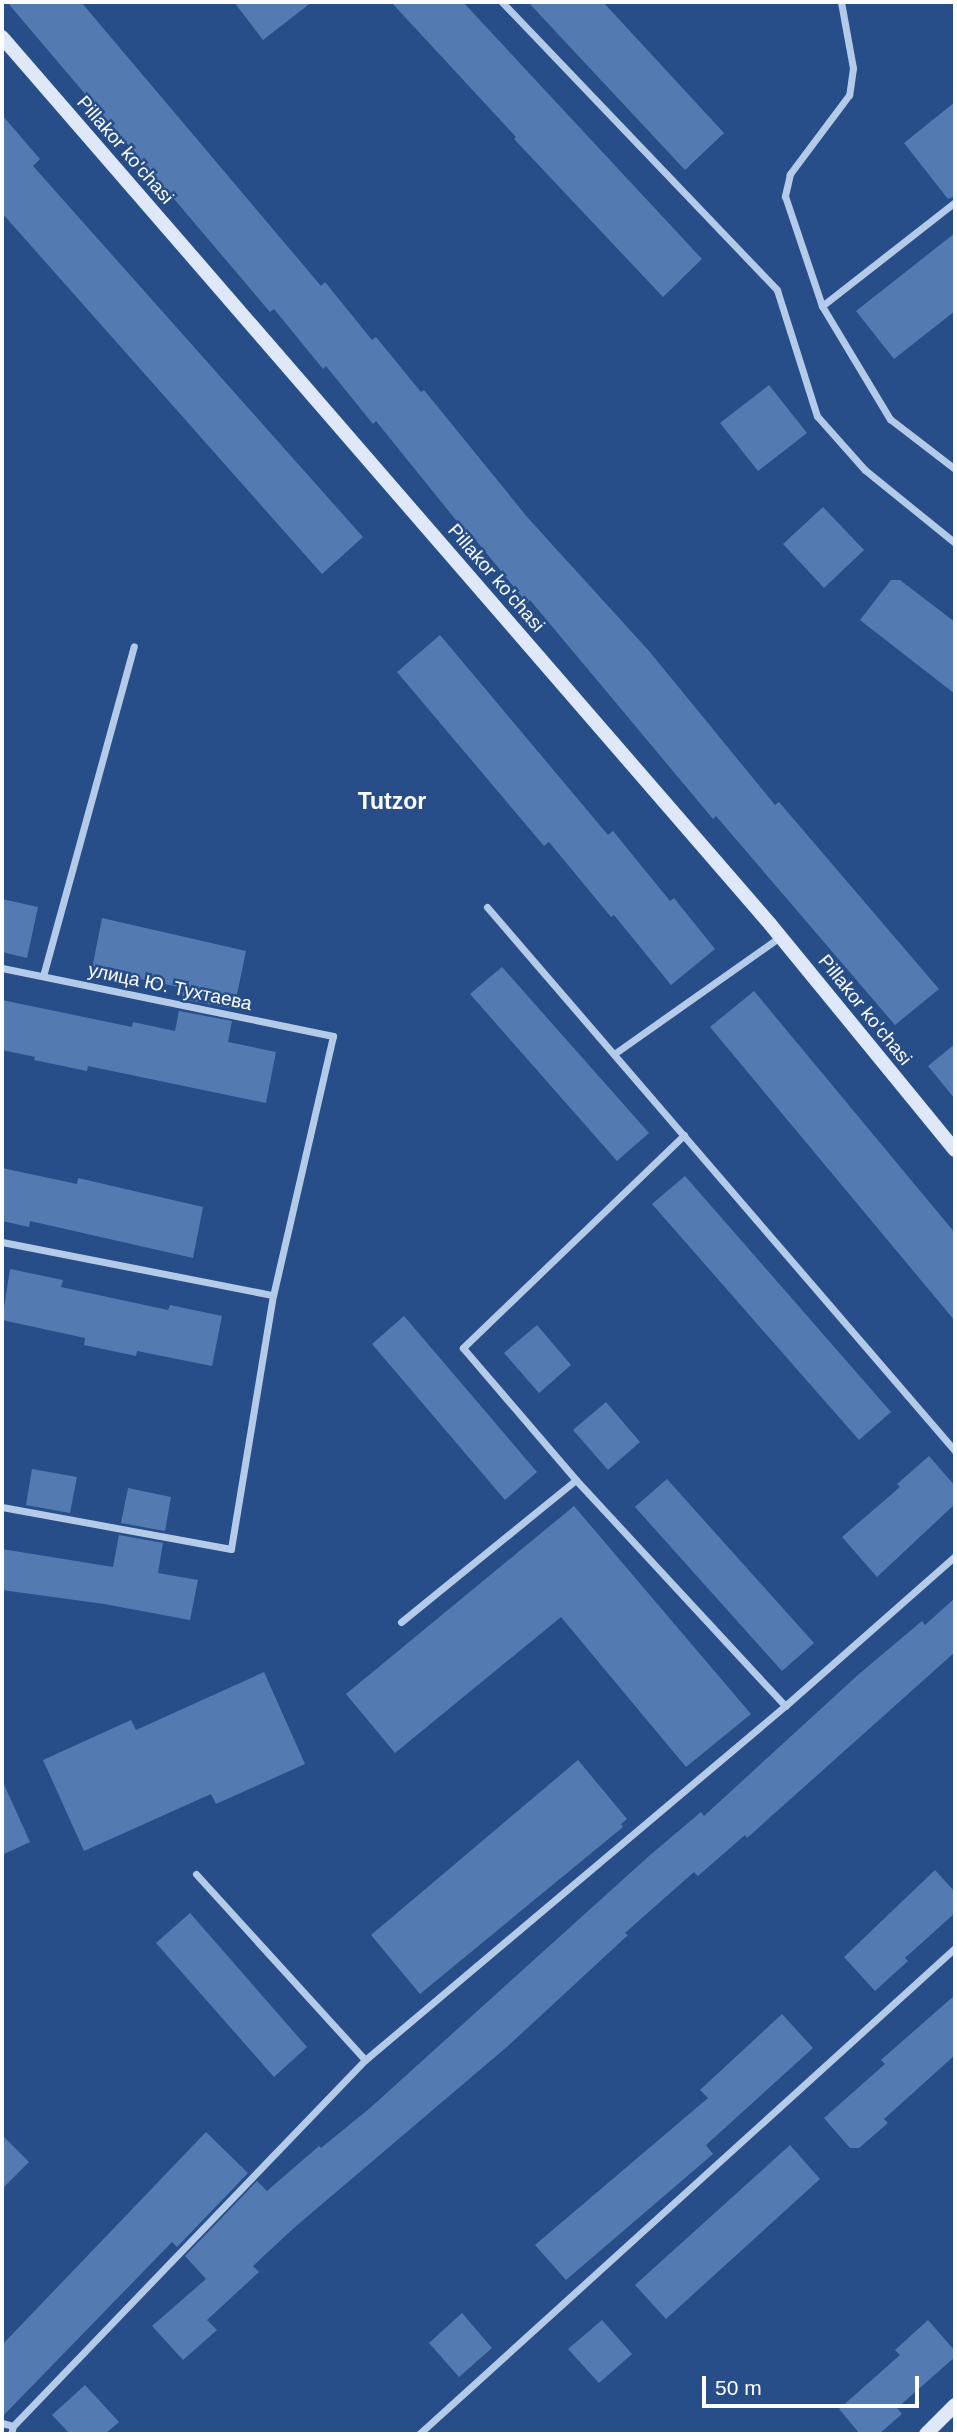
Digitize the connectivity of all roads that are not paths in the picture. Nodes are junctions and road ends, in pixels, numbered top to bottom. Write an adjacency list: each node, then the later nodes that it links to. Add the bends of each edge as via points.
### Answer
1 (502, 2): 7 (street, via 778,290 817,416 865,470)
2 (841, 2): 5 (street, via 853,68 849,95 786,184 785,195)
3 (2, 37): 10 (street, Pillakor ko'chasi)
4 (955, 202): 5 (street)
5 (822, 306): 6 (street, via 890,419)
6 (955, 469)
7 (955, 543)
8 (134, 646): 12 (street)
9 (487, 907): 13 (street)
10 (780, 937): 13 (street); 15 (street, Pillakor ko'chasi)
11 (2, 968): 12 (street, улица Ю. Тухтаева)
12 (43, 976): 17 (street, улица Ю. Тухтаева, via 333,1036)
13 (614, 1054): 14 (street)
14 (684, 1135): 18 (street); 19 (street, via 463,1348)
15 (955, 1150)
16 (2, 1242): 17 (street)
17 (273, 1295): 20 (street, via 231,1549)
18 (955, 1451)
19 (576, 1480): 22 (street); 23 (street)
20 (2, 1507)
21 (955, 1556): 23 (street)
22 (401, 1622)
23 (785, 1706): 26 (street)
24 (196, 1874): 26 (street)
25 (955, 1948): 30 (street)
26 (365, 2060): 29 (street)
27 (955, 2406): 31 (street)
28 (2, 2423): 29 (street)
29 (13, 2430)
30 (419, 2434)
31 (926, 2434)

